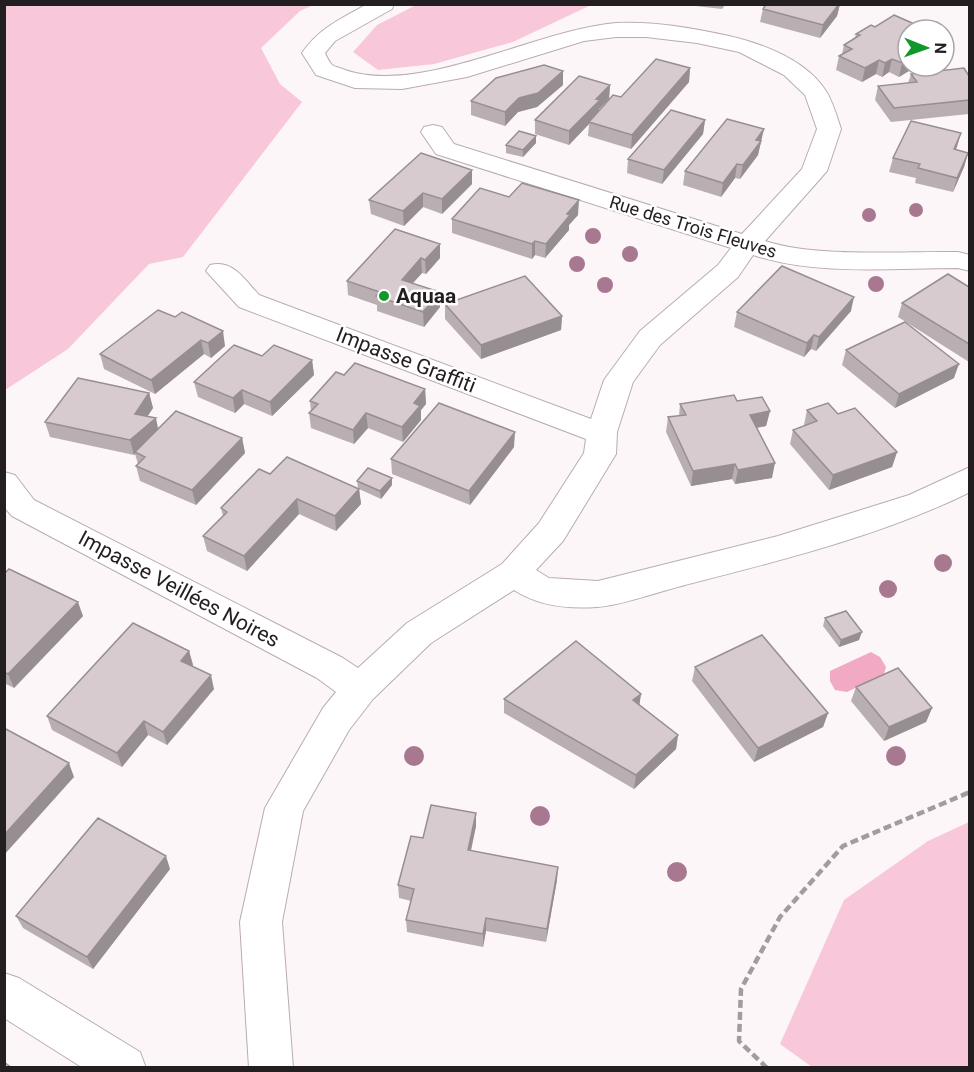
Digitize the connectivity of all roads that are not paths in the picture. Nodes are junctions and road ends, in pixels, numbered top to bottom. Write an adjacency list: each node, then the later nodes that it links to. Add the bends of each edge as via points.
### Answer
1 (384, 4): 3 (street, via 327,36 313,53 324,70 355,81 402,82 467,70 582,35 636,30 697,36 746,47 792,70 816,93 829,129 814,171)
2 (433, 132): 3 (street, Rue des Trois Fleuves, via 445,149)
3 (746, 246): 4 (street, Rue des Trois Fleuves, via 832,260); 6 (street, via 728,271 650,338 619,380)
4 (969, 263)
5 (220, 271): 6 (street, Impasse Graffiti, via 249,301)
6 (602, 432): 9 (street, via 600,454 551,532)
7 (969, 478): 9 (street, via 920,503 779,548 598,594 542,591)
8 (4, 483): 10 (street, Impasse Veillées Noires, via 23,508 330,668)
9 (514, 573): 10 (street, via 419,633)
10 (360, 689): 13 (street, via 336,719 284,808 261,922)
11 (4, 993): 12 (street)
12 (124, 1068)
13 (271, 1068)

